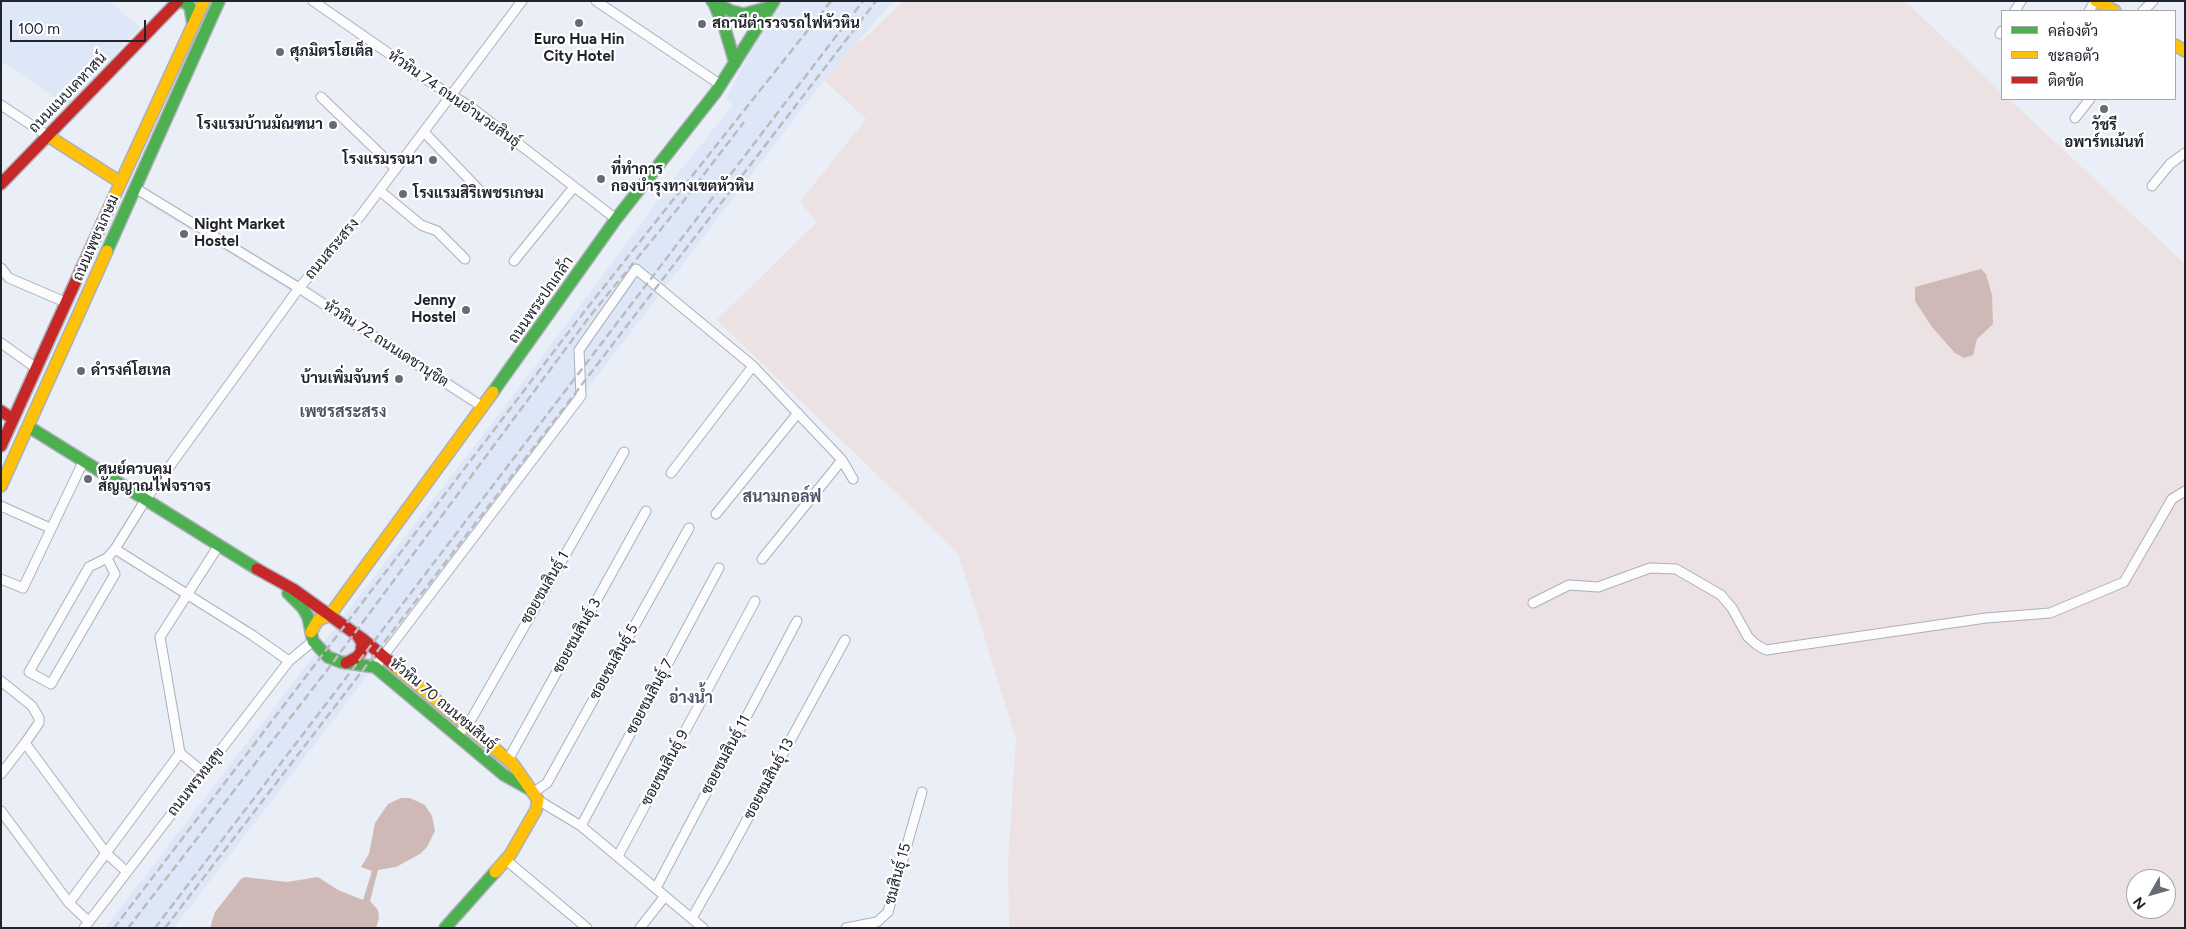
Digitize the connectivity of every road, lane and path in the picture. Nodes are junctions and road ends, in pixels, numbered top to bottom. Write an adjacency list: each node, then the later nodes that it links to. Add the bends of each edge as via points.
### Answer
1 (178, 1): 13 (main road, ถนนแนบเคหาสน์, via 190,7); 22 (main road, ถนนแนบเคหาสน์)
2 (204, 1): 13 (main road, ถนนเพชรเกษม)
3 (220, 1): 29 (main road, ถนนเพชรเกษม)
4 (314, 1): 16 (street, หัวหิน 74 ถนนอำนวยสินธุ์)
5 (522, 1): 16 (street, ถนนสระสรง)
6 (596, 1): 15 (street)
7 (2096, 1): 11 (main road)
8 (2153, 1): 12 (street)
9 (713, 2): 10 (main road, via 744,14); 14 (main road)
10 (772, 4): 14 (main road, ถนนพระปกเกล้า)
11 (2113, 10)
12 (2144, 10)
13 (194, 24): 25 (main road, ถนนเพชรเกษม)
14 (735, 63): 15 (main road, ถนนพระปกเกล้า)
15 (721, 84): 32 (main road, ถนนพระปกเกล้า)
16 (452, 95): 21 (street, ถนนสระสรง); 28 (street, หัวหิน 74 ถนนอำนวยสินธุ์)
17 (321, 97): 24 (street)
18 (2089, 100): 20 (street)
19 (1, 105): 22 (street)
20 (2075, 118)
21 (424, 132): 24 (street, ถนนสระสรง); 31 (street)
22 (48, 136): 25 (main road); 26 (main road, ถนนแนบเคหาสน์)
23 (2185, 153): 27 (street, via 2170,164)
24 (396, 169): 30 (street, ถนนสระสรง)
25 (120, 182): 37 (main road, ถนนเพชรเกษม)
26 (1, 184)
27 (2152, 186)
28 (574, 187): 32 (street, หัวหิน 74 ถนนอำนวยสินธุ์); 34 (street)
29 (135, 188): 36 (street, หัวหิน 72 ถนนเดชานุชิต); 45 (main road, ถนนเพชรเกษม)
30 (380, 191): 33 (street, via 420,226 437,231); 36 (street, ถนนสระสรง)
31 (483, 194)
32 (616, 219): 41 (main road, ถนนพระปกเกล้า)
33 (465, 259)
34 (514, 261)
35 (1, 268): 37 (street, via 9,278)
36 (299, 288): 41 (street, หัวหิน 72 ถนนเดชานุชิต); 54 (street, ถนนสระสรง)
37 (65, 302): 40 (main road, ถนนเพชรเกษม)
38 (1, 343): 40 (street)
39 (753, 366): 43 (street); 50 (street); 75 (street, via 636,269 579,350 581,396)
40 (36, 368): 44 (main road, ถนนเพชรเกษม)
41 (483, 407): 70 (main road, ถนนพระปกเกล้า)
42 (1, 411): 44 (main road, หัวหิน 70 ถนนชมสินธุ์)
43 (798, 413): 49 (street); 57 (street)
44 (14, 419): 45 (main road, หัวหิน 70 ถนนชมสินธุ์); 46 (main road, ถนนเพชรเกษม)
45 (29, 427): 48 (main road, หัวหิน 70 ถนนชมสินธุ์); 52 (main road, ถนนเพชรเกษม)
46 (1, 446)
47 (624, 452): 80 (street, ซอยชมสินธุ์ 1)
48 (84, 460): 54 (main road, หัวหิน 70 ถนนชมสินธุ์); 58 (street)
49 (842, 460): 51 (street); 63 (street)
50 (671, 473)
51 (853, 479)
52 (1, 486)
53 (2185, 491): 69 (street, via 2172,499 2124,582 2050,613 1986,618 1766,650 1748,637 1721,595 1676,569 1650,568 1598,587 1569,585)
54 (146, 500): 60 (main road, หัวหิน 70 ถนนชมสินธุ์); 61 (street, ถนนสระสรง)
55 (1, 506): 58 (street)
56 (646, 511): 84 (street, ซอยชมสินธุ์ 3)
57 (716, 514)
58 (50, 528): 65 (street, via 23,588)
59 (689, 528): 88 (street, ซอยชมสินธุ์ 5, via 547,783)
60 (219, 546): 66 (main road, หัวหิน 70 ถนนชมสินธุ์); 67 (street)
61 (115, 549): 62 (street, ถนนสระสรง); 67 (street)
62 (106, 558): 62 (street, ถนนสระสรง, via 115,574 51,684 29,672 90,567)
63 (762, 559)
64 (719, 568): 90 (street, ซอยชมสินธุ์ 7)
65 (1, 579)
66 (278, 582): 70 (main road, หัวหิน 70 ถนนชมสินธุ์); 73 (main road, หัวหิน 70 ถนนชมสินธุ์, via 303,608)
67 (188, 594): 76 (street); 83 (street, via 160,637)
68 (755, 601): 92 (street, ซอยชมสินธุ์ 9)
69 (1533, 603)
70 (330, 615): 72 (main road, หัวหิน 70 ถนนชมสินธุ์); 73 (main road, via 318,620)
71 (797, 621): 95 (street, ซอยชมสินธุ์ 11)
72 (358, 636): 75 (main road, หัวหิน 70 ถนนชมสินธุ์); 77 (main road, via 362,643 361,652)
73 (312, 637): 76 (street, ถนนพรหมสุข); 77 (main road, หัวหิน 70 ถนนชมสินธุ์, via 328,657)
74 (845, 640): 98 (street, ซอยชมสินธุ์ 13)
75 (383, 656): 78 (street); 80 (main road, หัวหิน 70 ถนนชมสินธุ์)
76 (289, 661): 85 (street, ถนนพรหมสุข)
77 (346, 663): 78 (main road, หัวหิน 70 ถนนชมสินธุ์)
78 (375, 667): 81 (main road, หัวหิน 70 ถนนชมสินธุ์)
79 (1, 681): 82 (street, via 32,706 39,718)
80 (466, 725): 81 (street, ซอยชมสินธุ์ 1); 84 (main road, หัวหิน 70 ถนนชมสินธุ์)
81 (457, 736): 88 (main road, หัวหิน 70 ถนนชมสินธุ์, via 504,775)
82 (25, 744): 86 (street); 91 (street)
83 (180, 753): 85 (street); 91 (street)
84 (508, 760): 88 (main road, หัวหิน 70 ถนนชมสินธุ์)
85 (203, 772): 94 (street, ถนนพรหมสุข)
86 (1, 774)
87 (922, 792): 104 (street, ชมสินธุ์ 15, via 888,912 877,922)
88 (536, 796): 90 (street, หัวหิน 70 ถนนชมสินธุ์); 93 (main road, via 532,820)
89 (1, 811): 97 (street)
90 (581, 826): 92 (street, หัวหิน 70 ถนนชมสินธุ์)
91 (106, 853): 94 (street); 97 (street)
92 (618, 856): 95 (street, หัวหิน 70 ถนนชมสินธุ์)
93 (506, 860): 100 (main road); 101 (street)
94 (127, 872): 99 (street, ถนนพรหมสุข)
95 (656, 888): 96 (street, หัวหิน 70 ถนนชมสินธุ์)
96 (665, 896): 98 (street, หัวหิน 70 ถนนชมสินธุ์); 102 (street)
97 (69, 904): 99 (street)
98 (692, 918): 103 (street, หัวหิน 70 ถนนชมสินธุ์)
99 (86, 925)
100 (448, 927)
101 (587, 928)
102 (640, 928)
103 (703, 928)
104 (846, 928)

